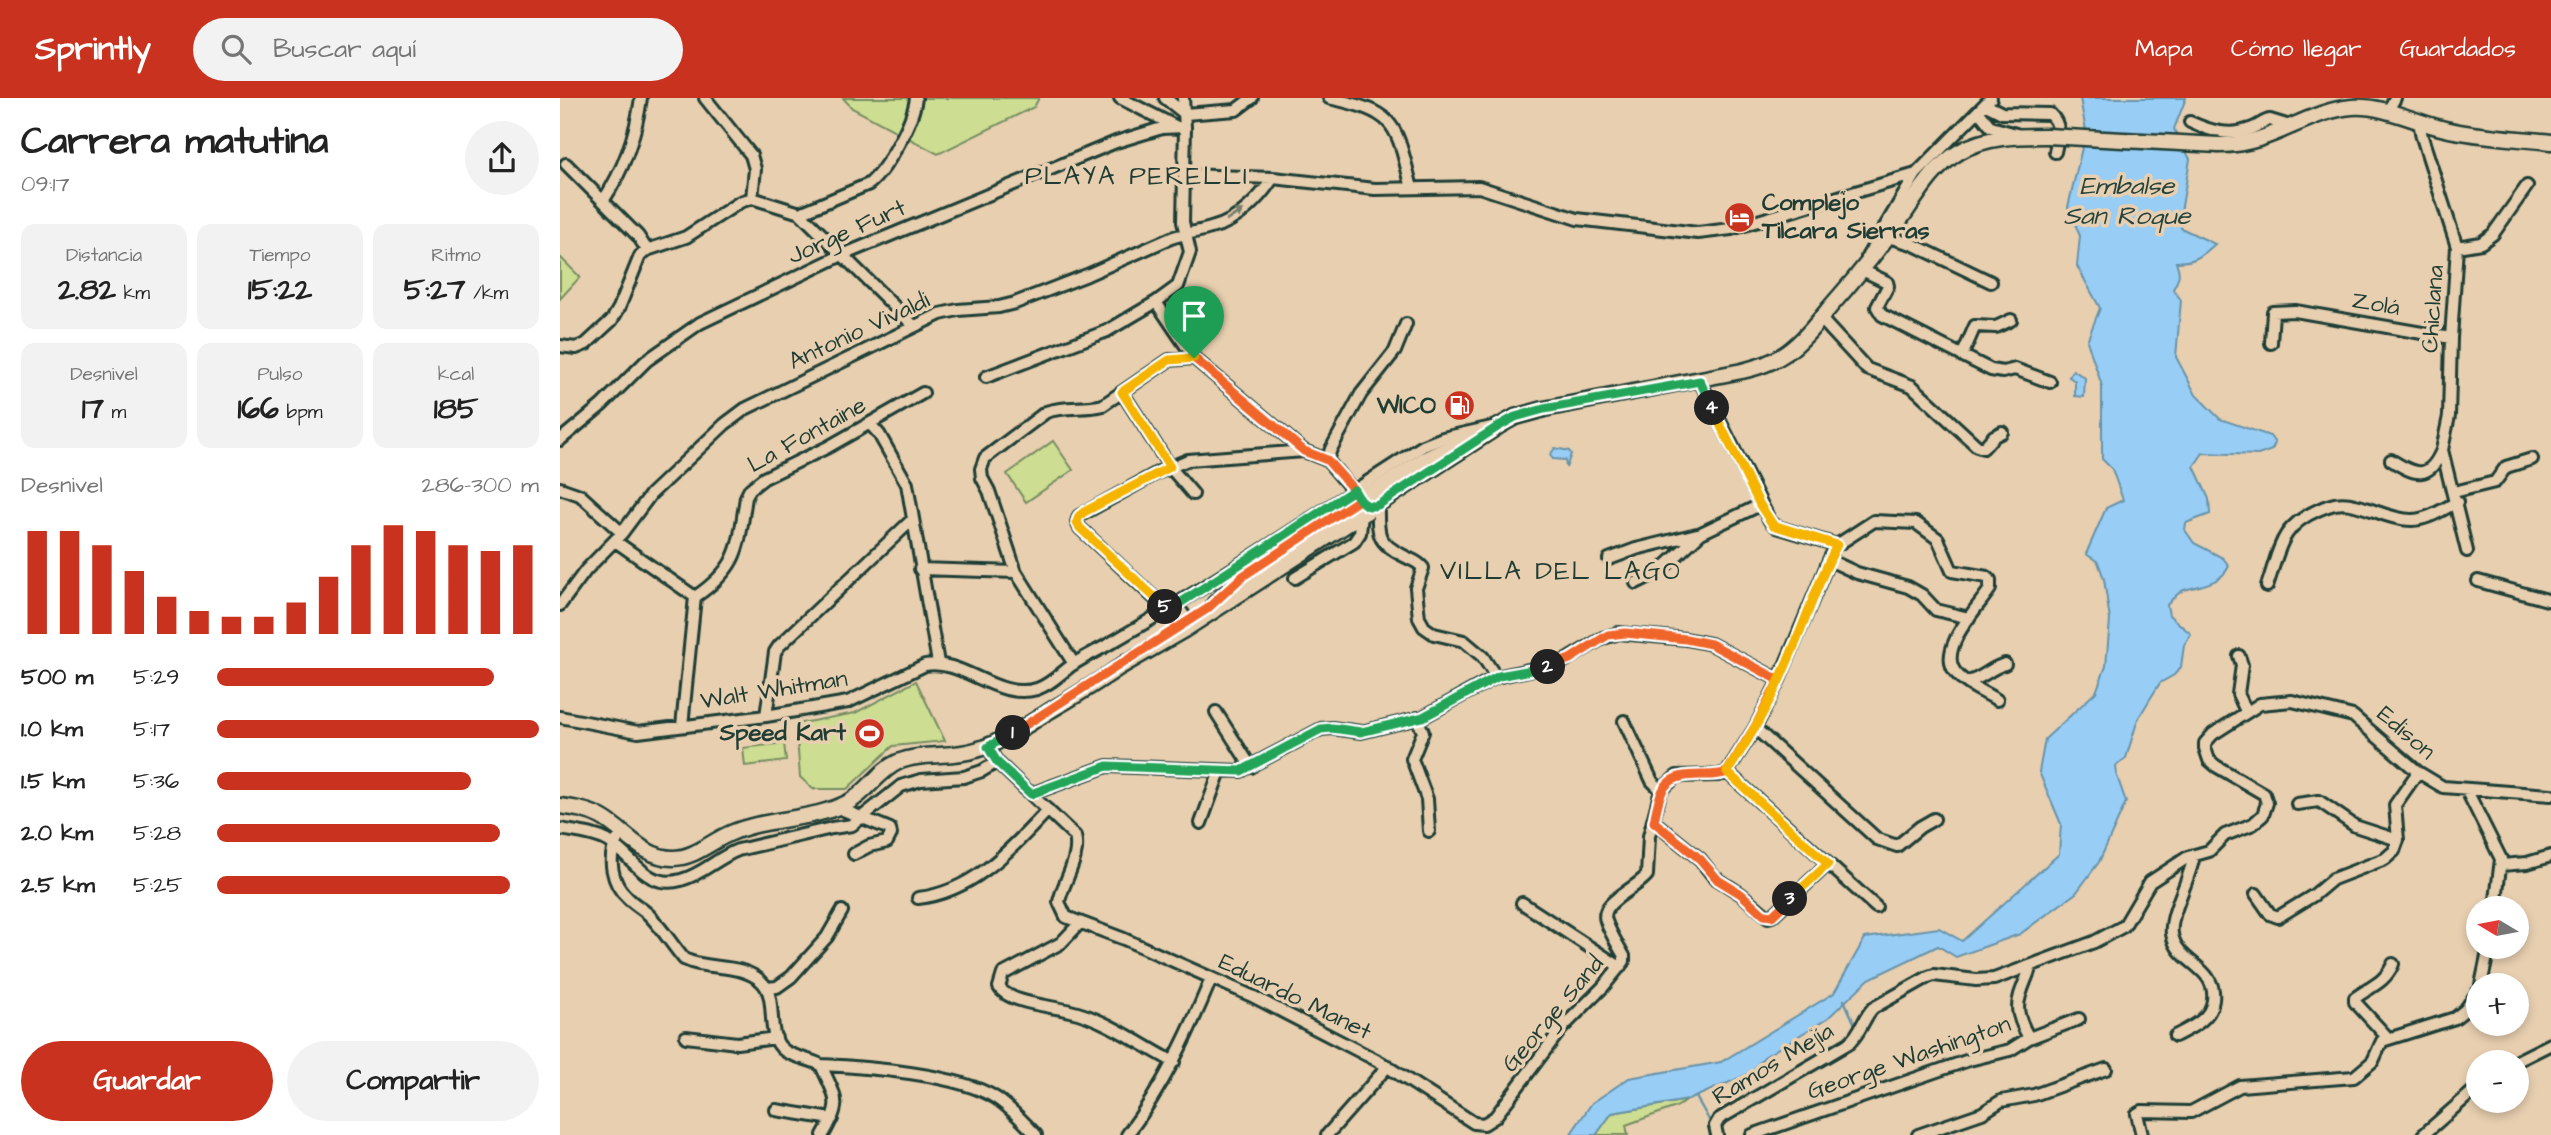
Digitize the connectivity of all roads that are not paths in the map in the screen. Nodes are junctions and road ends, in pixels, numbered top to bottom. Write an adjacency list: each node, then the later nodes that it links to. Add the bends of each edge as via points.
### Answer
1 (641, 98): 27 (street, via 630,146)
2 (705, 98): 26 (street, via 751,155)
3 (916, 98): 28 (street, via 907,126 877,177)
4 (1120, 98): 15 (street)
5 (1165, 98): 12 (street)
6 (1183, 98): 12 (street)
7 (1252, 98): 12 (street, via 1236,110)
8 (1329, 98): 25 (street, via 1386,118 1398,137)
9 (2395, 98): 11 (street)
10 (1985, 105): 17 (street, via 1991,127); 19 (street, via 2002,113 2050,114 2059,126); 21 (street)
11 (2388, 111): 14 (main road); 16 (main road, via 2341,109)
12 (1185, 114): 15 (street)
13 (2190, 122): 16 (street, via 2232,133 2270,120)
14 (2419, 122): 18 (main road, via 2468,133); 31 (street, Chiclana)
15 (1180, 126): 22 (street); 33 (street, Jorge Furt, via 1116,142)
16 (2293, 127): 17 (main road, bridge, via 2254,142 2219,145)
17 (2026, 136): 30 (main road, via 1987,141 1952,156)
18 (2551, 142)
19 (2055, 152)
20 (566, 164): 27 (street)
21 (1916, 174): 25 (street, via 1731,229 1698,233 1577,219 1479,187); 34 (street)
22 (1185, 175): 23 (street); 29 (street)
23 (1273, 177): 25 (street, via 1375,190); 29 (street, Antonio Vivaldi, one-way to 23, via 1216,227 1239,215)
24 (2527, 186): 31 (street, via 2493,234 2481,243)
25 (1412, 188)
26 (752, 198): 28 (street); 32 (street, via 686,237)
27 (603, 201): 32 (street)
28 (800, 213): 33 (street)
29 (1185, 233): 36 (street, via 1190,252 1184,274 1178,286); 40 (street, Antonio Vivaldi, via 1015,303 951,312)
30 (1888, 237): 34 (main road); 35 (street)
31 (2457, 247): 41 (street, Chiclana)
32 (647, 250): 43 (street, via 640,256 612,320 586,344)
33 (843, 255): 40 (street); 54 (street, Jorge Furt, via 677,338)
34 (1859, 274): 37 (main road); 44 (street, via 1887,282 1877,307 1882,314)
35 (1991, 282)
36 (1156, 302): 45 (street); 46 (street, via 1107,331)
37 (1821, 319): 47 (main road, via 1798,344 1767,364); 53 (street, via 1867,369 1912,386 1977,446 1983,448)
38 (2011, 320): 44 (street, via 1996,327 1975,326)
39 (1406, 324): 58 (street, via 1395,351 1362,394)
40 (914, 326): 69 (street, Antonio Vivaldi, via 736,415 651,494)
41 (2451, 338): 42 (street, Zolá, via 2295,311 2273,312); 55 (street, Chiclana, via 2449,416)
42 (2271, 343)
43 (560, 346)
44 (1962, 356): 48 (street, via 1991,370 2015,369)
45 (1194, 358): 49 (street, via 1169,360); 56 (street)
46 (986, 377)
47 (1700, 381): 52 (main road, via 1544,409); 66 (street)
48 (2050, 382)
49 (1122, 392): 60 (street); 75 (street, via 1092,408 1046,412 985,458 982,478)
50 (923, 393): 51 (street, La Fontaine)
51 (870, 424): 67 (street, via 907,484); 80 (street, La Fontaine, via 755,484 746,497 736,554 716,582)
52 (1497, 427): 64 (main road, via 1432,455); 65 (main road)
53 (2002, 432)
54 (560, 440)
55 (2442, 450): 59 (street, via 2430,470 2413,472); 63 (street, Chiclana)
56 (1304, 451): 58 (street); 60 (street, via 1206,457)
57 (2532, 459): 63 (street, via 2506,467 2495,482)
58 (1327, 460): 64 (street)
59 (2391, 460)
60 (1170, 467): 62 (street); 83 (street, via 1084,512 1077,522)
61 (560, 488): 69 (street, via 580,495)
62 (1193, 494)
63 (2455, 497): 71 (street, Chiclana); 79 (street, via 2427,517 2414,520 2343,503 2305,516 2287,531)
64 (1359, 502): 65 (main road); 76 (street, via 1360,533 1354,542); 83 (street); 85 (main road, via 1243,576); 90 (main road, via 1356,515 1288,558 1274,572)
65 (1378, 505): 91 (street, via 1381,540 1423,568 1416,588 1424,627 1464,641 1483,657)
66 (1760, 505): 68 (street); 70 (street, via 1777,527)
67 (913, 519): 74 (street); 97 (street, via 779,646)
68 (1701, 533): 72 (street); 78 (street, via 1660,570)
69 (618, 537): 80 (street); 82 (street, Antonio Vivaldi)
70 (1837, 545): 73 (street); 84 (street, via 1874,521 1921,525 1938,539 1952,571 1990,580 1990,589)
71 (2467, 551)
72 (1609, 559)
73 (1829, 560): 84 (street, via 1909,587 1936,610); 92 (street)
74 (920, 569): 75 (street); 87 (street)
75 (1016, 572): 88 (street)
76 (1295, 578)
77 (2478, 581): 81 (street)
78 (1636, 583)
79 (2267, 586)
80 (695, 597): 101 (street)
81 (2551, 601)
82 (560, 605)
83 (1172, 608): 85 (street); 88 (street)
84 (1969, 618): 93 (street, via 1949,658 1954,671)
85 (1188, 621): 90 (main road)
86 (2239, 656): 95 (street, via 2238,694)
87 (938, 663): 88 (street, via 1023,691 1038,688); 97 (street, Walt Whitman, via 848,702)
88 (1074, 664)
89 (2004, 664): 93 (street)
90 (1120, 667): 103 (main road)
91 (1496, 677): 92 (street, via 1561,663 1608,635 1625,633 1711,644); 99 (street)
92 (1779, 680): 102 (street)
93 (1967, 682): 94 (street)
94 (1997, 700)
95 (2246, 711): 108 (street, Edison, via 2284,700 2348,714); 112 (street, Edison, via 2213,734 2205,748 2216,766)
96 (1216, 712): 105 (street)
97 (765, 716): 101 (street, Walt Whitman)
98 (560, 717): 101 (street, Walt Whitman, via 638,732)
99 (1418, 718): 105 (street, via 1361,732 1321,729); 124 (street, via 1423,733 1412,758 1427,799)
100 (1624, 721): 110 (street, via 1652,781)
101 (682, 726)
102 (1755, 727): 107 (street); 120 (street, via 1885,844 1897,846)
103 (988, 747): 104 (street); 116 (main road, via 898,762 853,800)
104 (997, 762): 111 (street); 119 (street, via 964,777 901,786)
105 (1251, 767): 106 (street)
106 (1220, 771): 111 (street, via 1107,766); 122 (street)
107 (1727, 772): 110 (street, via 1677,776); 132 (street)
108 (2418, 772): 109 (street, Edison, via 2442,787); 127 (street, via 2395,806)
109 (2466, 789): 113 (street, Edison); 133 (street, via 2500,854)
110 (1661, 790): 121 (street, George Sand)
111 (1031, 794): 117 (street)
112 (2264, 794): 130 (street, Ramos Mejía, via 2267,803 2259,820 2225,835 2209,851)
113 (2551, 795)
114 (2297, 804): 127 (street, via 2319,801 2355,826)
115 (560, 806): 125 (main road, via 592,813)
116 (836, 807): 118 (main road); 119 (street)
117 (1048, 810): 136 (street, via 978,876 945,892); 140 (street, via 1076,840 1059,902 1066,917)
118 (786, 818): 125 (main road, via 730,833 690,855 674,858 652,854); 126 (street)
119 (863, 818): 126 (street, via 852,825); 129 (street, via 886,825 891,834 887,842)
120 (1934, 819)
121 (1654, 822): 132 (street, via 1700,859 1714,877 1768,917); 143 (street, George Sand, via 1647,875 1605,910 1624,956)
122 (1201, 823)
123 (560, 829): 128 (street, via 587,833)
124 (1429, 831)
125 (622, 832): 128 (street)
126 (797, 837): 128 (street, via 729,853 700,874 665,882 648,876)
127 (2398, 840): 134 (street, via 2390,856 2333,879 2278,917 2270,914)
128 (614, 845): 145 (street, via 612,865 622,892 649,915 684,959 738,970)
129 (854, 854)
130 (2194, 855): 142 (street, Ramos Mejía, via 2150,882 2119,929); 148 (street, via 2172,932 2175,944 2213,985 2214,995 2207,1016)
131 (2551, 856): 133 (street)
132 (1828, 864): 138 (street)
133 (2501, 865): 135 (street)
134 (2256, 894)
135 (2497, 896)
136 (918, 898)
137 (1522, 903): 143 (street)
138 (1876, 907)
139 (842, 911): 145 (street, via 827,937 791,977)
140 (1079, 924): 144 (street, Eduardo Manet); 155 (street, via 1061,943 1008,970 999,987 1007,996 1084,1015)
141 (2393, 964): 152 (street, via 2382,982 2355,998)
142 (2031, 966): 151 (street, via 2016,1003 2018,1020); 167 (street, Ramos Mejía, via 1983,981 1928,977 1869,1010 1849,1044 1718,1119)
143 (1620, 967): 162 (street, George Sand, via 1562,1028 1495,1117)
144 (1211, 979): 155 (street); 157 (street, Eduardo Manet)
145 (767, 988): 150 (street)
146 (2466, 1009): 152 (street, via 2435,1026)
147 (2079, 1019): 151 (street, George Washington)
148 (2175, 1036)
149 (686, 1037): 150 (street, via 737,1044)
150 (776, 1038): 156 (street, via 785,1051)
151 (2029, 1038): 168 (street, George Washington, via 2010,1050)
152 (2388, 1038): 170 (street, via 2373,1061 2354,1077 2240,1086 2191,1112 2143,1111 2137,1114)
153 (2551, 1044): 154 (street)
154 (2529, 1055)
155 (1174, 1062): 165 (street)
156 (821, 1065): 161 (street, via 836,1103); 164 (street, via 875,1068 972,1087 995,1098)
157 (1388, 1066): 162 (street, Eduardo Manet); 166 (street)
158 (2106, 1069): 169 (street, via 2034,1095 2001,1101 1982,1114)
159 (2466, 1097): 171 (street)
160 (776, 1110): 161 (street)
161 (832, 1119): 163 (street)
162 (1484, 1124)
163 (823, 1135)
164 (1036, 1135)
165 (1127, 1135)
166 (1327, 1135)
167 (1717, 1135)
168 (1752, 1135)
169 (1918, 1135)
170 (2142, 1135)
171 (2423, 1135)

